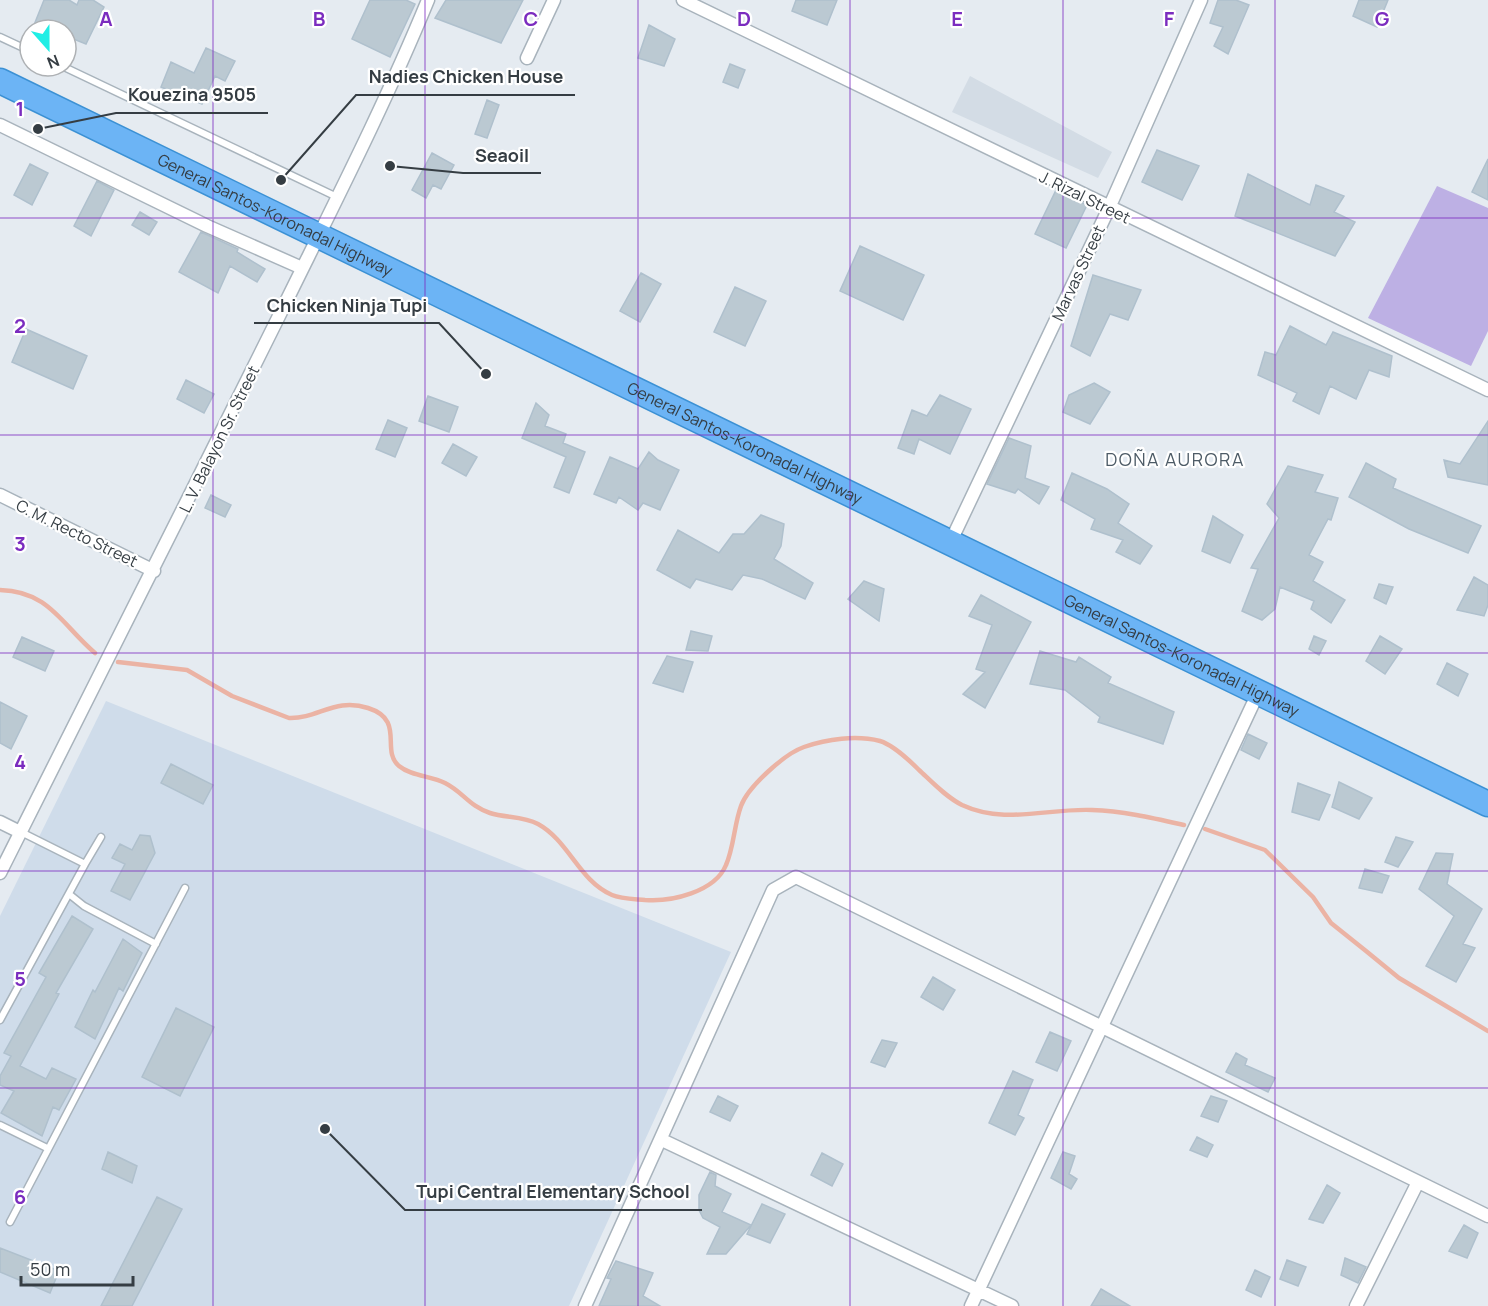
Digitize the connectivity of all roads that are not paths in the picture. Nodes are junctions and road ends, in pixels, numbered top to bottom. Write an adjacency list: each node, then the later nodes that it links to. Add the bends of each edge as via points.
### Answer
1 (428, 0): 11 (street, L. V. Balayon Sr. Street)
2 (554, 0): 7 (street)
3 (683, 0): 12 (street, J. Rizal Street)
4 (1201, 0): 12 (street, Marvas Street)
5 (0, 37): 6 (lane)
6 (18, 45)
7 (527, 58)
8 (78, 74): 11 (lane)
9 (0, 81): 13 (highway, General Santos-Koronadal Highway)
10 (0, 125): 14 (street)
11 (337, 197): 13 (street, L. V. Balayon Sr. Street)
12 (1108, 208): 15 (street, J. Rizal Street); 17 (street, Marvas Street)
13 (318, 236): 14 (street, L. V. Balayon Sr. Street); 17 (highway, General Santos-Koronadal Highway)
14 (302, 268): 18 (street, L. V. Balayon Sr. Street)
15 (1488, 390)
16 (0, 495): 18 (street, C. M. Recto Street)
17 (950, 543): 19 (highway, General Santos-Koronadal Highway)
18 (154, 571): 22 (street, L. V. Balayon Sr. Street)
19 (1258, 693): 20 (highway, General Santos-Koronadal Highway); 30 (street)
20 (1488, 804)
21 (0, 822): 22 (street)
22 (21, 832): 24 (lane); 25 (street, L. V. Balayon Sr. Street)
23 (101, 837): 24 (lane)
24 (85, 864): 27 (lane)
25 (0, 873)
26 (185, 888): 28 (lane)
27 (69, 894): 28 (lane); 29 (lane)
28 (156, 944): 33 (lane)
29 (0, 1020)
30 (1102, 1028): 32 (street, via 796,877 773,890); 34 (street); 37 (street)
31 (0, 1125): 33 (lane)
32 (662, 1140): 37 (street); 38 (street)
33 (47, 1148): 36 (lane)
34 (1417, 1184): 35 (street); 41 (street)
35 (1488, 1216)
36 (10, 1222)
37 (979, 1290): 39 (street); 40 (street)
38 (585, 1306)
39 (971, 1306)
40 (1012, 1306)
41 (1356, 1306)

